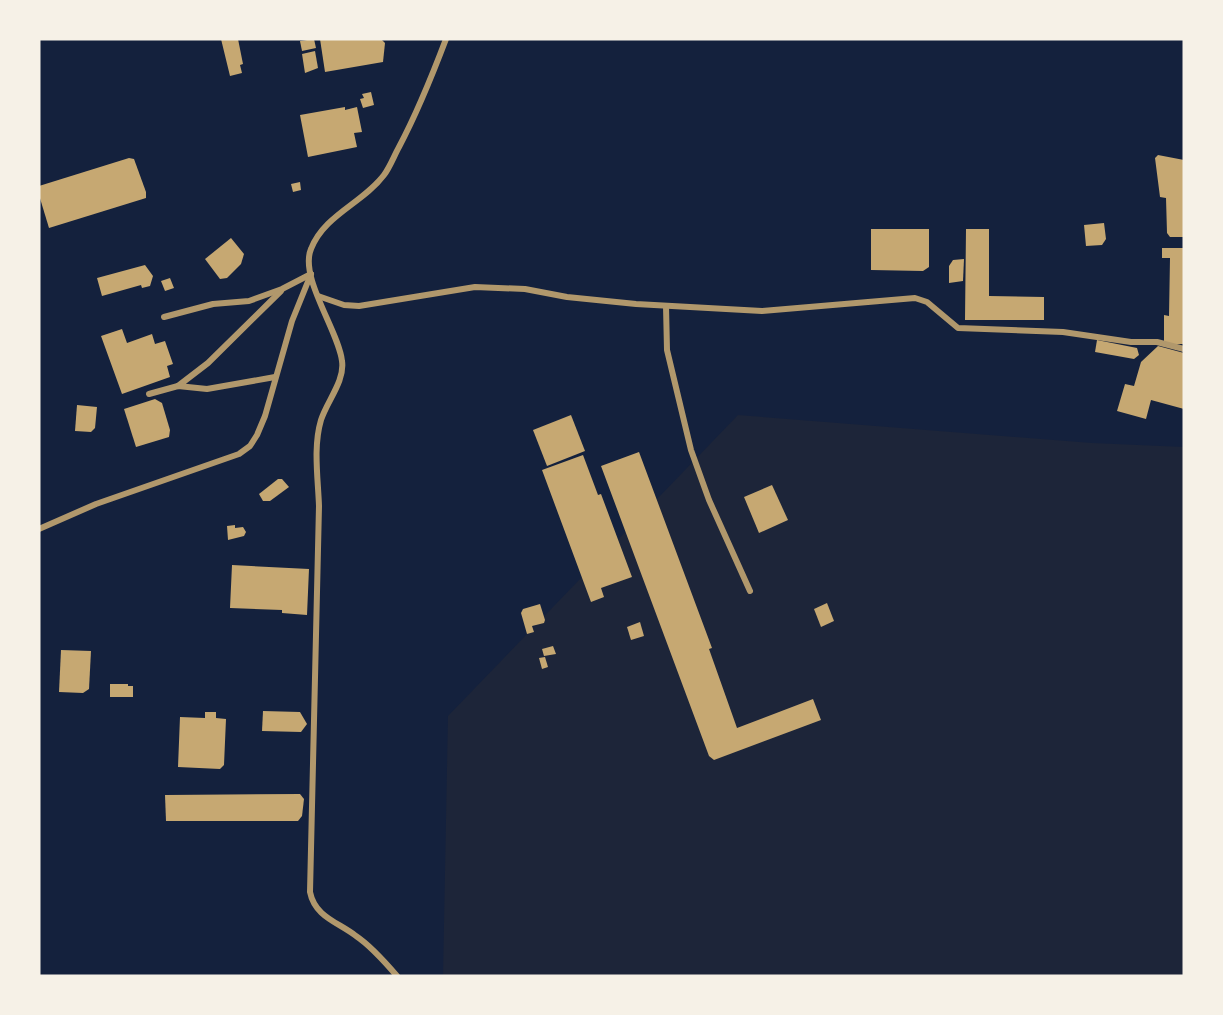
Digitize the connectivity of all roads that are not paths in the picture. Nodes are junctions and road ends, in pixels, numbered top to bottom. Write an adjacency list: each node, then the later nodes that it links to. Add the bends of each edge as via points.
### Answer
1 (446, 39): 2 (street, via 384,175 330,222 311,247)
2 (311, 274): 3 (street); 4 (street); 8 (street)
3 (282, 290): 6 (street, via 249,301 213,303); 9 (street, via 208,363)
4 (318, 296): 5 (street, via 359,306 475,287); 13 (street, via 343,362 321,421 317,456 310,892 312,903 322,914 357,936)
5 (666, 306): 7 (street, via 762,311 915,298 927,302 958,328 1063,332); 12 (street, via 667,350 691,450)
6 (165, 317)
7 (1184, 348)
8 (275, 377): 9 (street, via 207,389); 11 (street, via 257,435 238,454 96,504)
9 (178, 386): 10 (street)
10 (149, 394)
11 (39, 529)
12 (750, 591)
13 (397, 976)

